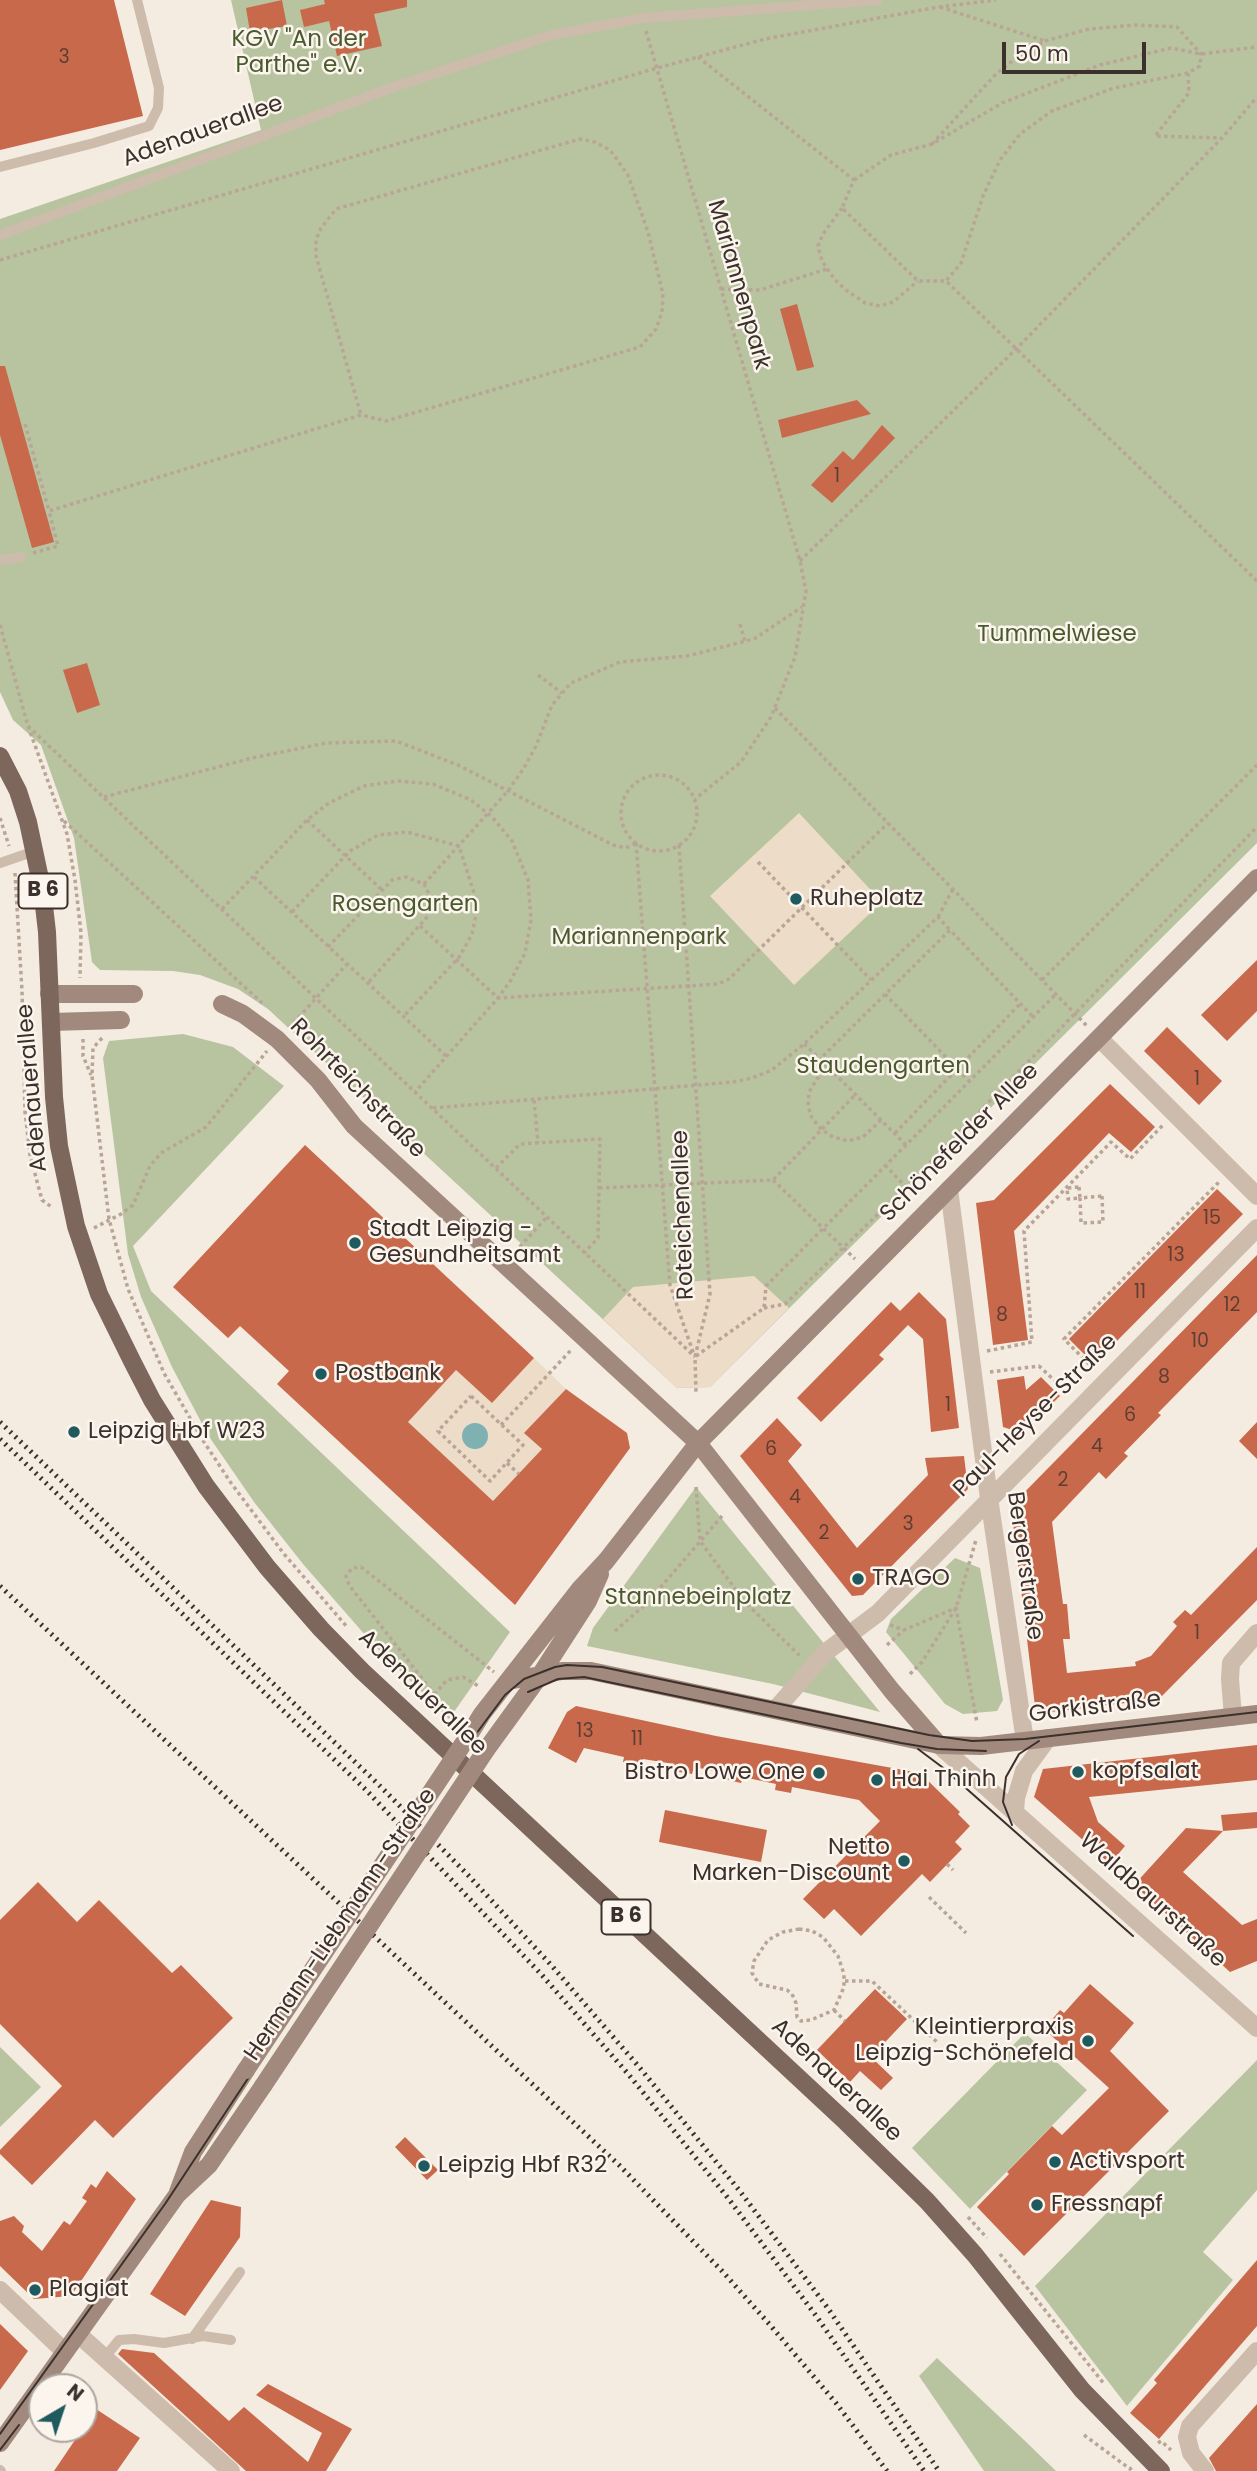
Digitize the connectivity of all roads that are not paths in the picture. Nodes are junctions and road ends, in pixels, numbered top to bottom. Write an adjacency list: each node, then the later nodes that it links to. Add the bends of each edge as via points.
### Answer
1 (137, 0): 3 (lane, via 159,88 158,108 149,126)
2 (877, 0): 4 (lane, Adenauerallee, via 643,18 552,35 393,87)
3 (0, 167)
4 (0, 235)
5 (21, 556): 6 (lane)
6 (0, 560)
7 (0, 755): 8 (main road, Adenauerallee / B 6, via 18,792)
8 (35, 851): 9 (lane); 11 (main road, Adenauerallee / B 6)
9 (0, 863)
10 (1257, 878): 16 (main road, Schönefelder Allee)
11 (49, 994): 12 (main road); 15 (main road, Adenauerallee / B 6)
12 (134, 994)
13 (222, 1004): 20 (main road, Rohrteichstraße, via 277,1040 318,1080 354,1126)
14 (121, 1020): 15 (main road)
15 (51, 1022): 51 (main road, Adenauerallee / B 6, via 59,1146 78,1231 99,1294 158,1411 205,1486 267,1567 321,1629 423,1729 918,2193 975,2255 1083,2390)
16 (1099, 1038): 17 (main road, Schönefelder Allee); 18 (street)
17 (949, 1189): 20 (main road, Schönefelder Allee); 21 (street, Bergerstraße)
18 (1257, 1196)
19 (1257, 1228): 21 (street, Paul-Heyse-Straße)
20 (698, 1443): 22 (main road); 24 (main road)
21 (989, 1498): 24 (street, Paul-Heyse-Straße, via 878,1613); 34 (street, Bergerstraße)
22 (607, 1561): 25 (main road); 26 (main road, via 588,1601)
23 (1257, 1633): 32 (street, via 1231,1663)
24 (849, 1636): 30 (street, via 831,1647); 36 (main road)
25 (538, 1642): 26 (main road); 28 (main road)
26 (552, 1655): 27 (main road); 29 (main road)
27 (575, 1670): 29 (main road); 30 (main road)
28 (501, 1676): 29 (main road); 35 (main road, Hermann-Liebmann-Straße)
29 (539, 1677): 35 (main road, Hermann-Liebmann-Straße)
30 (775, 1710): 36 (main road)
31 (1257, 1714): 32 (main road, Gorkistraße)
32 (1233, 1717): 33 (main road, Gorkistraße)
33 (1048, 1738): 34 (main road, Gorkistraße); 37 (street, via 1024,1772)
34 (1025, 1741): 36 (main road, Gorkistraße)
35 (479, 1744): 39 (main road, Hermann-Liebmann-Straße, bridge)
36 (940, 1745): 37 (street, Waldbaurstraße)
37 (1015, 1812): 38 (street, Waldbaurstraße)
38 (1255, 2023)
39 (256, 2080): 40 (main road, Hermann-Liebmann-Straße, via 209,2165); 40 (main road, Hermann-Liebmann-Straße, via 193,2152)
40 (177, 2195): 43 (main road, Hermann-Liebmann-Straße)
41 (240, 2272): 44 (lane)
42 (0, 2290): 47 (street)
43 (78, 2334): 47 (main road, Hermann-Liebmann-Straße); 48 (street)
44 (192, 2339): 45 (lane); 48 (lane, via 164,2343 119,2340)
45 (232, 2340)
46 (1257, 2351): 52 (street, via 1190,2426 1191,2453)
47 (65, 2352): 49 (main road, Hermann-Liebmann-Straße)
48 (105, 2357): 50 (street)
49 (0, 2443)
50 (231, 2471)
51 (1161, 2471)
52 (1205, 2471)

